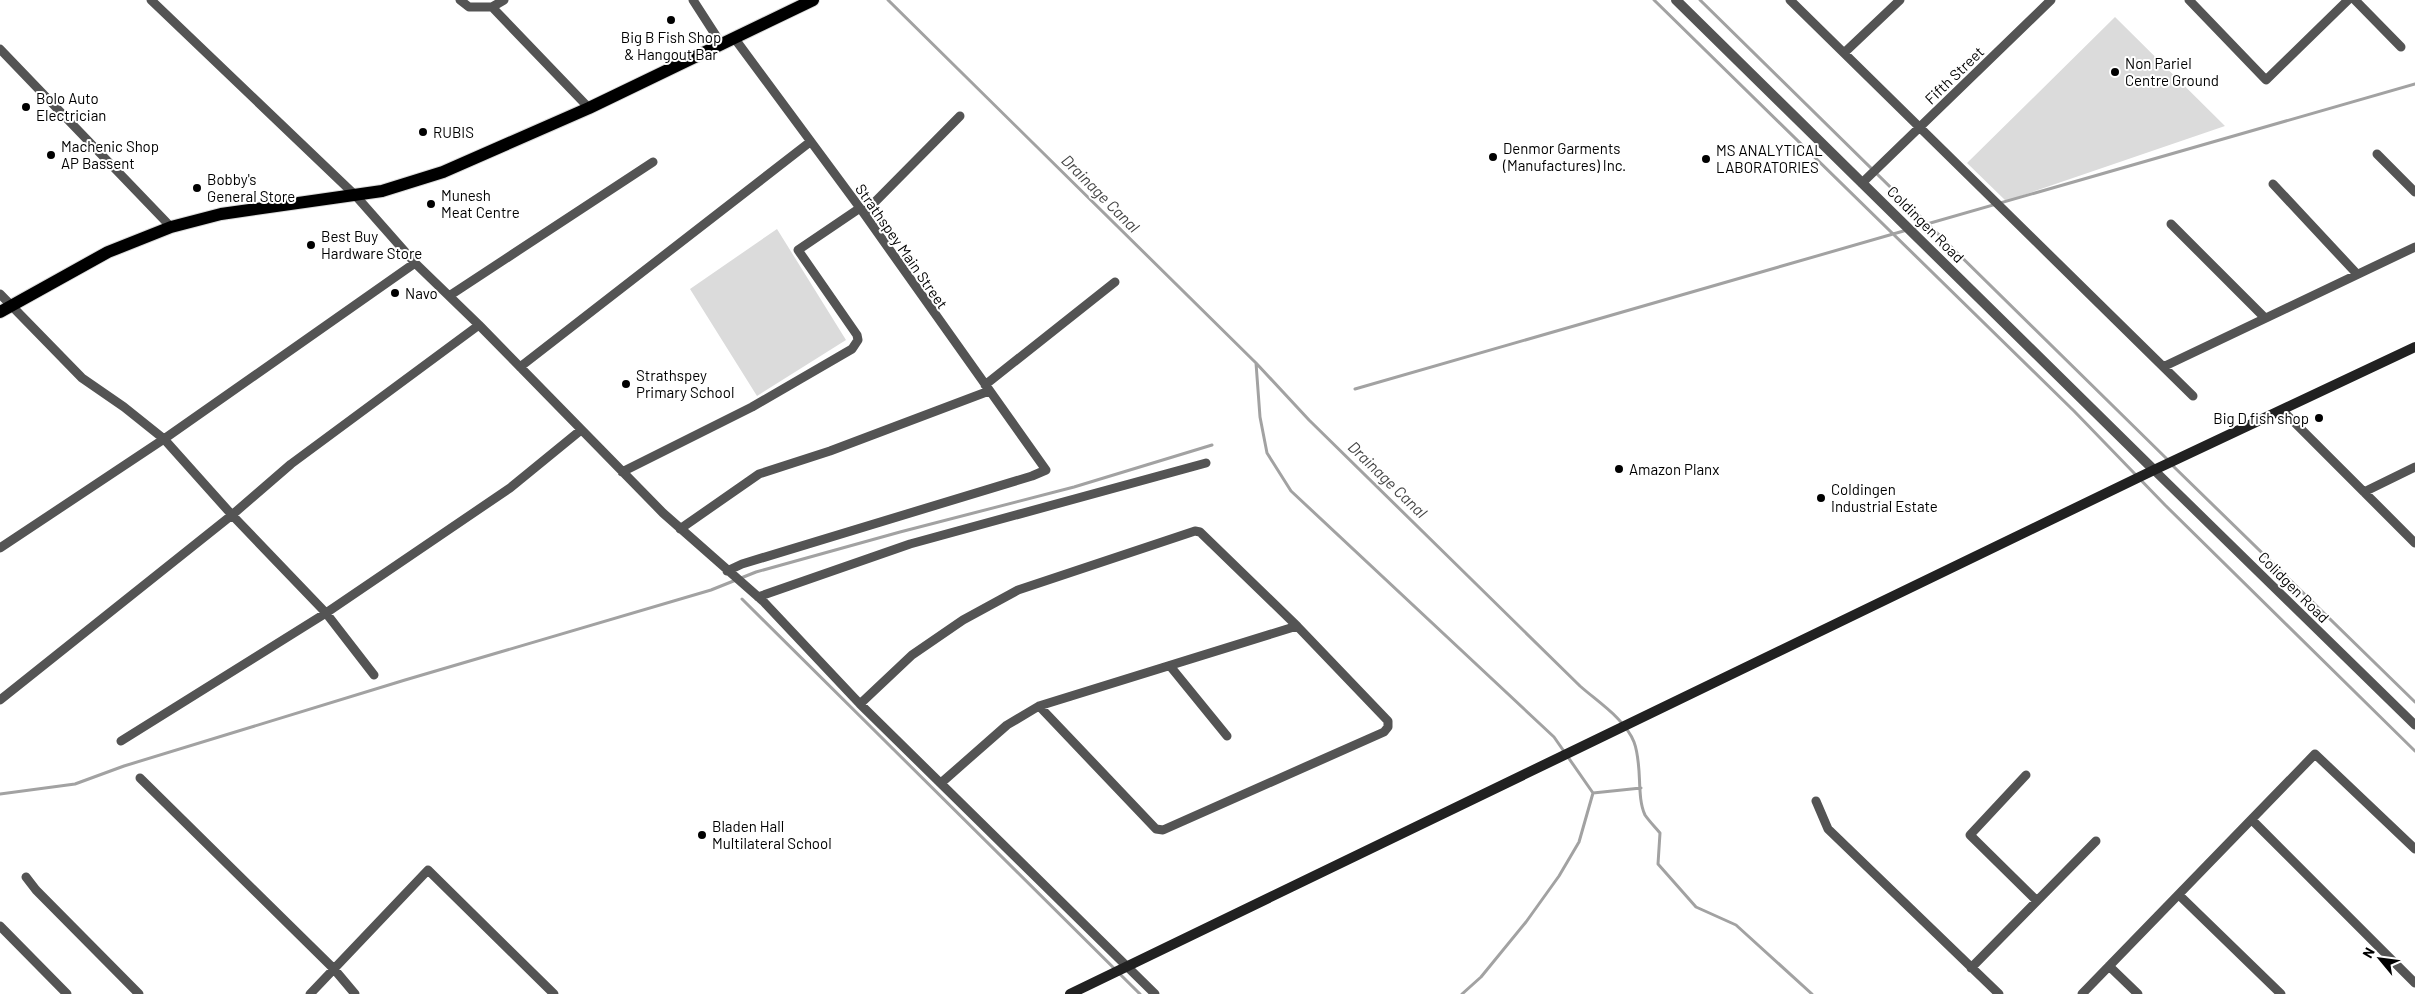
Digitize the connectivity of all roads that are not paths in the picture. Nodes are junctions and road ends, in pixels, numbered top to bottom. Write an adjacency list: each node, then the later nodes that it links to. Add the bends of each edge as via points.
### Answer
1 (151, 0): 28 (street)
2 (460, 0): 13 (street, via 469,7)
3 (504, 0): 13 (street)
4 (693, 0): 15 (street)
5 (813, 0): 14 (main road)
6 (1676, 0): 25 (street, Coldingen Road)
7 (1790, 0): 18 (street)
8 (1900, 0): 18 (street)
9 (2051, 0): 21 (street, Fifth Street)
10 (2348, 0): 12 (street, via 2266,80)
11 (2355, 0): 16 (street)
12 (2194, 2)
13 (492, 7): 19 (street)
14 (736, 38): 15 (main road); 22 (street, Strathspey Main Street)
15 (722, 46): 19 (main road)
16 (2401, 47)
17 (0, 49): 31 (street)
18 (1844, 54): 21 (street)
19 (589, 108): 28 (main road, via 444,172 396,188)
20 (960, 116): 29 (street)
21 (1920, 127): 25 (street, Fifth Street); 43 (street)
22 (810, 142): 29 (street, Strathspey Main Street); 44 (street)
23 (2377, 154): 27 (street)
24 (653, 162): 37 (street)
25 (1869, 177): 52 (street, Coldingen Road)
26 (2273, 184): 34 (street)
27 (2415, 192)
28 (355, 195): 31 (main road, via 221,214); 33 (street)
29 (862, 211): 45 (street, Strathspey Main Street); 53 (street, via 798,250 857,335 858,340 852,349 752,408)
30 (2171, 224): 40 (street)
31 (171, 228): 38 (main road, via 108,252)
32 (2415, 247): 34 (street)
33 (415, 263): 37 (street); 49 (street)
34 (2357, 274): 40 (street)
35 (1115, 282): 45 (street)
36 (0, 294): 38 (street)
37 (449, 296): 41 (street)
38 (11, 305): 39 (main road); 49 (street, via 82,378 124,406)
39 (0, 312)
40 (2264, 317): 43 (street)
41 (479, 325): 44 (street); 55 (street, via 291,464)
42 (2415, 347): 47 (main road)
43 (2165, 366): 46 (street)
44 (520, 367): 48 (street)
45 (987, 388): 56 (street, via 830,451 759,474); 59 (street, Strathspey Main Street, via 1046,470)
46 (2193, 396)
47 (2282, 410): 52 (main road); 54 (street)
48 (581, 430): 53 (street); 61 (street, via 510,488)
49 (164, 439): 55 (street); 58 (street)
50 (1206, 463): 60 (street, via 910,544)
51 (2415, 467): 54 (street)
52 (2154, 470): 68 (street, Colidgen Road); 83 (main road)
53 (622, 472): 56 (street)
54 (2364, 492): 57 (street)
55 (232, 515): 61 (street); 65 (street)
56 (680, 529): 59 (street)
57 (2415, 543)
58 (0, 548)
59 (727, 571): 60 (street)
60 (758, 597): 66 (street)
61 (326, 613): 64 (street); 70 (street)
62 (1297, 626): 63 (street); 66 (street, via 1200,532 1195,531 1018,590 963,620 912,655); 67 (street, via 1388,721 1388,727 1384,732 1163,830 1156,829)
63 (1170, 666): 67 (street); 69 (street)
64 (374, 675)
65 (0, 700)
66 (860, 704): 73 (street)
67 (1039, 706): 73 (street, via 1007,725)
68 (2415, 725)
69 (1227, 736)
70 (121, 742)
71 (2026, 775): 80 (street, via 1970,835)
72 (140, 778): 85 (street)
73 (941, 783): 83 (street)
74 (1816, 801): 84 (street, via 1828,830)
75 (2252, 820): 77 (street, via 2315,754); 79 (street); 86 (street)
76 (2096, 841): 80 (street)
77 (2415, 849)
78 (26, 877): 88 (street)
79 (2179, 895): 82 (street); 97 (street)
80 (2037, 901): 84 (street)
81 (0, 926): 87 (street)
82 (2109, 966): 95 (street); 96 (street)
83 (1128, 967): 92 (main road); 93 (street)
84 (1971, 968): 94 (street)
85 (334, 969): 89 (street); 90 (street); 91 (street, via 428,870)
86 (2415, 983)
87 (67, 994)
88 (140, 994)
89 (310, 994)
90 (355, 994)
91 (554, 994)
92 (1070, 994)
93 (1155, 994)
94 (1999, 994)
95 (2082, 994)
96 (2138, 994)
97 (2281, 994)

